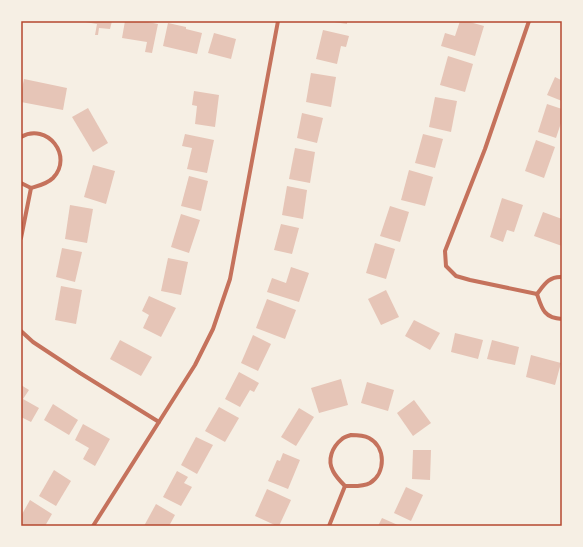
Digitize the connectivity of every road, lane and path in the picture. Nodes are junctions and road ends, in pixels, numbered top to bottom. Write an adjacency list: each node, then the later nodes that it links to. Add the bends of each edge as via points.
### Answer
1 (278, 21): 11 (street, via 230,279 213,328 195,366)
2 (529, 21): 8 (street, via 485,149 445,251 446,266 456,276)
3 (21, 137): 5 (street, via 25,134 45,135 58,147 60,156 61,162 53,178 42,185)
4 (21, 182): 5 (street)
5 (30, 188): 6 (street)
6 (21, 238)
7 (562, 277): 8 (street, via 558,276 546,282)
8 (537, 294): 9 (street, via 546,314)
9 (562, 320)
10 (21, 331): 11 (street, via 60,360)
11 (159, 422): 13 (street)
12 (346, 486): 12 (street, via 370,483 381,470 380,450 370,438 351,435 342,439 333,448 330,457 333,473); 14 (street)
13 (93, 526)
14 (329, 526)

